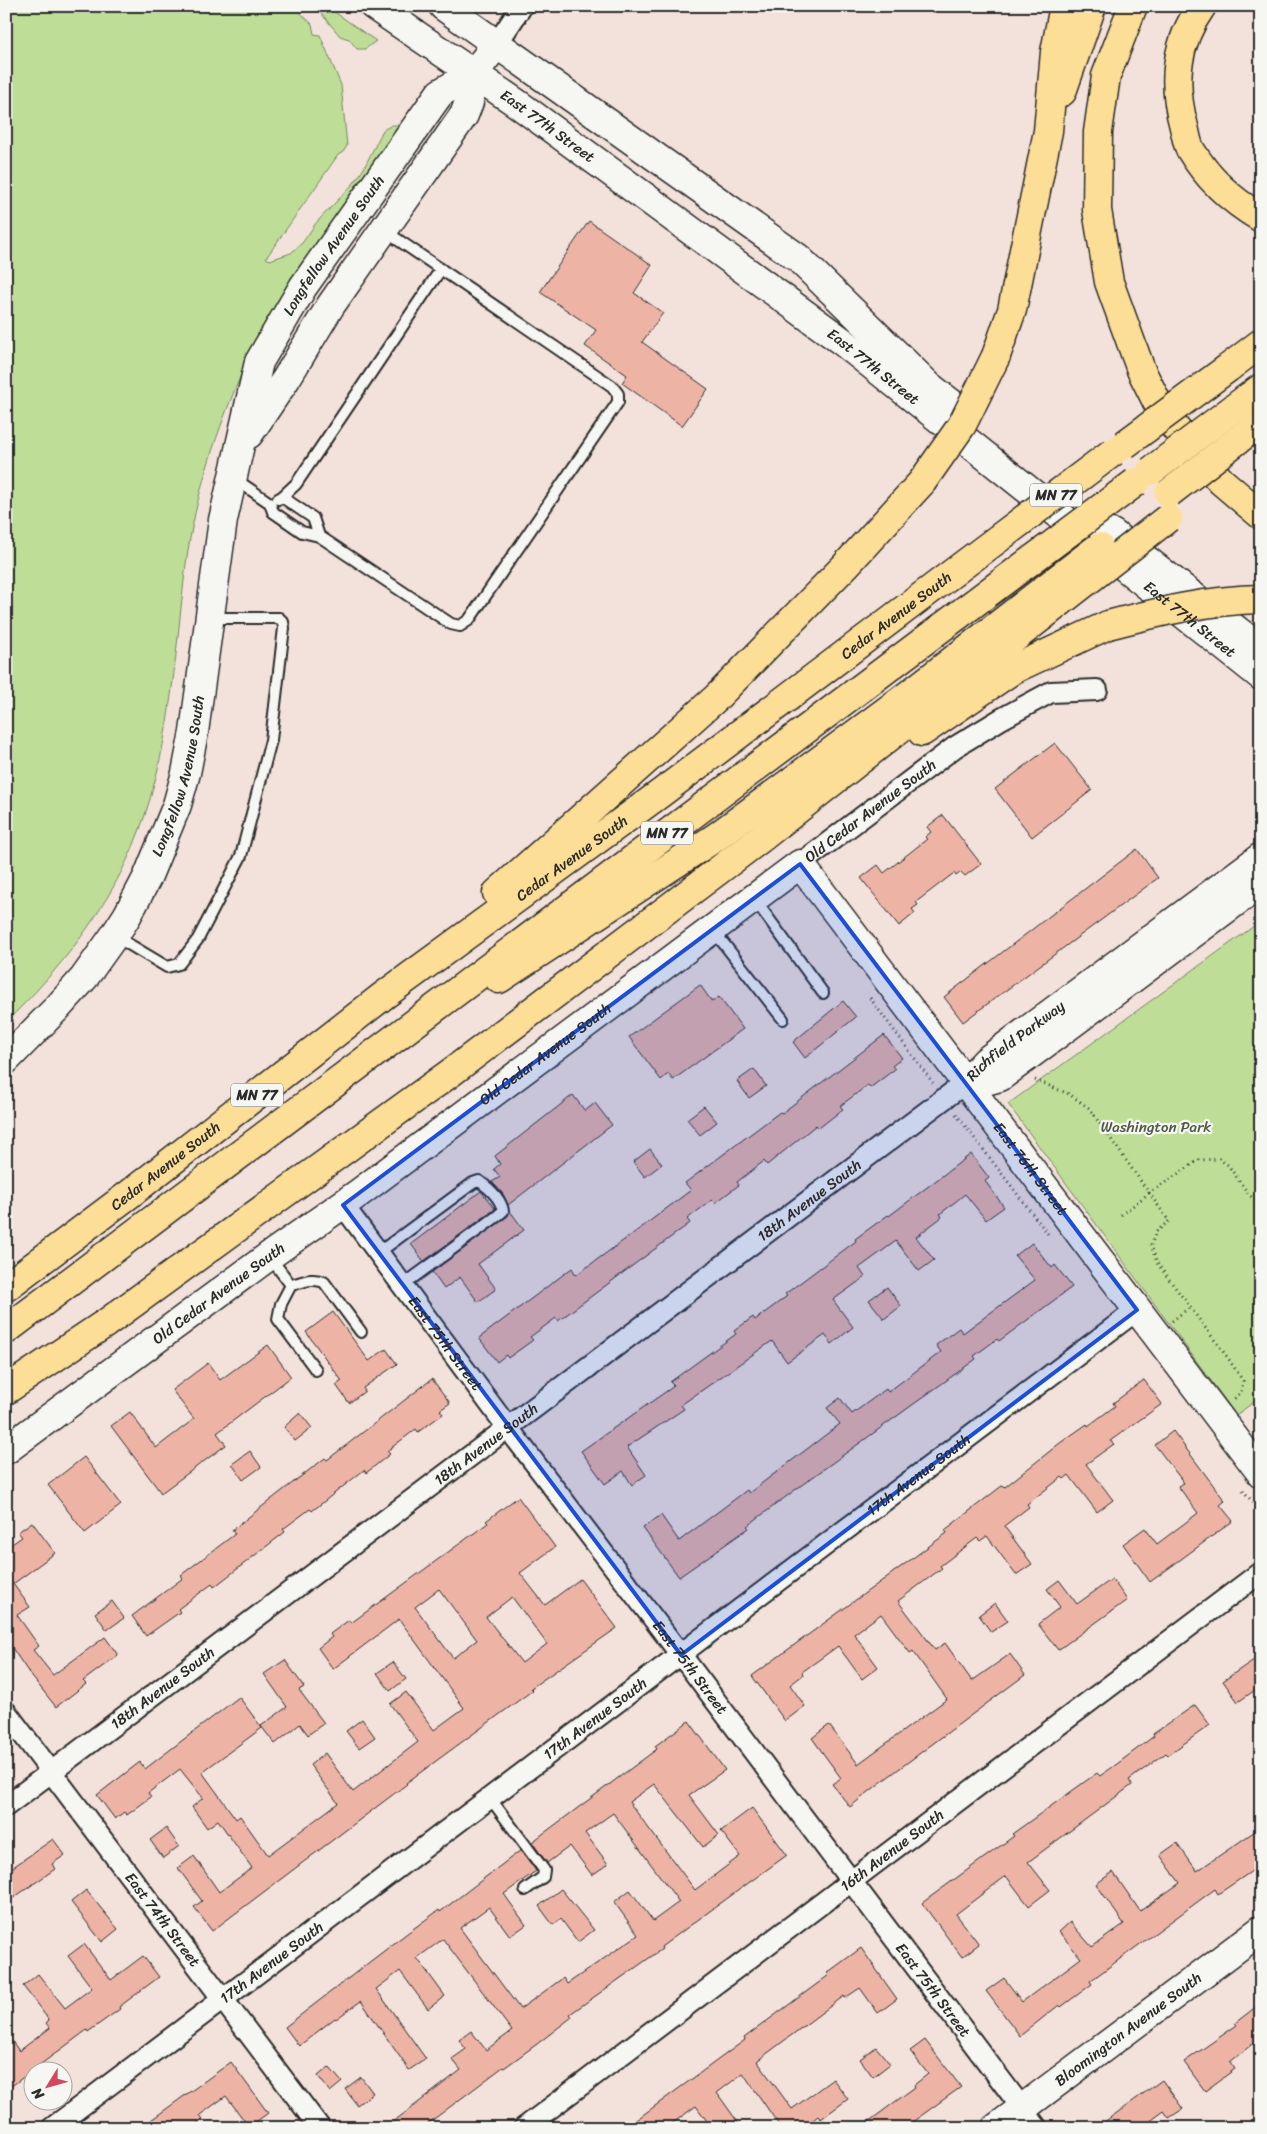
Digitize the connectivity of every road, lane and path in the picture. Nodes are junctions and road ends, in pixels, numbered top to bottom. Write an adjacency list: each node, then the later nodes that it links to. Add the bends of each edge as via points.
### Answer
1 (374, 6): 9 (street, East 77th Street)
2 (443, 6): 8 (street, East 77th Street)
3 (522, 6): 8 (street)
4 (1064, 6): 10 (highway, via 1055,52)
5 (1092, 6): 10 (highway)
6 (1132, 6): 23 (highway, via 1106,76 1098,132 1097,210 1109,282 1141,370 1159,406 1221,481)
7 (1202, 6): 11 (highway, via 1178,56 1177,103 1189,147 1210,178 1242,207)
8 (496, 45): 9 (street, Longfellow Avenue South); 28 (street, East 77th Street, via 798,258 929,386)
9 (473, 74): 12 (street, Longfellow Avenue South, via 464,115); 17 (street, Longfellow Avenue South, via 440,93 303,287 258,362); 29 (street, East 77th Street, via 843,342)
10 (1048, 131): 39 (highway, bridge, via 1012,310 996,356 962,425 922,482 716,698)
11 (1261, 218)
12 (384, 230): 13 (lane); 17 (street, Longfellow Avenue South, via 330,305 286,379)
13 (441, 269): 20 (lane, via 296,484); 24 (lane, via 612,386 618,394 618,402 469,620 460,626 451,624)
14 (1261, 343): 39 (highway, Cedar Avenue South / MN 77, bridge, via 653,799)
15 (1253, 393): 44 (highway, MN 77, bridge)
16 (1261, 422): 22 (highway, bridge)
17 (241, 445): 19 (street, Longfellow Avenue South)
18 (1261, 445): 22 (highway)
19 (232, 478): 21 (lane); 27 (street, Longfellow Avenue South)
20 (282, 497): 21 (lane); 24 (lane, via 313,518)
21 (270, 503): 24 (lane, via 273,512 302,532)
22 (1168, 505): 25 (highway, bridge)
23 (1261, 515)
24 (319, 536)
25 (1053, 595): 31 (highway); 44 (highway, via 912,692 716,837)
26 (1261, 599): 31 (highway, bridge, via 1171,608 1108,625 1014,669 797,820)
27 (210, 618): 37 (street, Longfellow Avenue South, via 194,732 177,805 147,878); 37 (lane, via 280,618 284,628 271,740 241,856 198,939 179,964 167,967)
28 (1261, 649)
29 (1261, 676)
30 (1097, 690): 33 (street, Old Cedar Avenue South, via 1051,692 1001,719 955,747)
31 (760, 839): 60 (highway, via 437,1082 106,1323)
32 (1261, 857): 43 (street, Richfield Parkway, via 986,1061)
33 (800, 864): 35 (street, Old Cedar Avenue South); 43 (street, East 76th Street)
34 (1261, 883): 43 (street, Richfield Parkway, via 1000,1076)
35 (754, 899): 36 (street, Old Cedar Avenue South); 38 (lane)
36 (713, 929): 40 (lane); 48 (street, Old Cedar Avenue South)
37 (114, 936): 41 (street, Longfellow Avenue South, via 60,1006)
38 (823, 993)
39 (383, 996): 55 (highway, Cedar Avenue South / MN 77, via 132,1193)
40 (783, 1019)
41 (6, 1060)
42 (1030, 1078): 46 (path, via 1068,1094 1088,1108)
43 (966, 1083): 56 (street, East 76th Street); 62 (street, 18th Avenue South)
44 (304, 1104): 57 (highway, MN 77)
45 (956, 1114): 50 (path)
46 (1149, 1193): 47 (path, via 1198,1160 1219,1160 1228,1165 1250,1196); 49 (path); 61 (path, via 1169,1221 1156,1232 1151,1246 1157,1263 1243,1381 1241,1392)
47 (1261, 1202)
48 (343, 1205): 51 (street, East 75th Street); 52 (street, Old Cedar Avenue South)
49 (1121, 1215)
50 (1050, 1235)
51 (378, 1253): 54 (street, East 75th Street); 54 (lane, via 473,1183 480,1181 487,1186 502,1204 503,1211 496,1218)
52 (269, 1256): 53 (lane); 63 (street, Old Cedar Avenue South)
53 (291, 1285): 58 (lane, via 312,1279 324,1282); 59 (lane, via 278,1319)
54 (403, 1286): 62 (street, East 75th Street)
55 (6, 1287)
56 (1137, 1310): 64 (street, East 76th Street); 66 (street, 17th Avenue South)
57 (6, 1330)
58 (361, 1332)
59 (316, 1370)
60 (6, 1390)
61 (1231, 1401)
62 (508, 1428): 66 (street, East 75th Street); 68 (street, 18th Avenue South)
63 (6, 1450)
64 (1261, 1473)
65 (1261, 1572): 71 (street, 16th Avenue South)
66 (681, 1655): 69 (street, 17th Avenue South); 71 (street, East 75th Street)
67 (6, 1712): 68 (street, East 74th Street)
68 (52, 1772): 70 (street, 18th Avenue South); 74 (street, East 74th Street)
69 (490, 1798): 72 (lane, via 544,1870 543,1877); 74 (street, 17th Avenue South)
70 (6, 1806)
71 (851, 1883): 75 (street, East 75th Street); 78 (street, 16th Avenue South)
72 (525, 1890)
73 (1261, 1930): 75 (street, Bloomington Avenue South)
74 (224, 1999): 76 (street, 17th Avenue South); 77 (street, East 74th Street)
75 (1029, 2118): 79 (street, Bloomington Avenue South)
76 (52, 2128)
77 (320, 2128)
78 (524, 2128)
79 (996, 2128)

